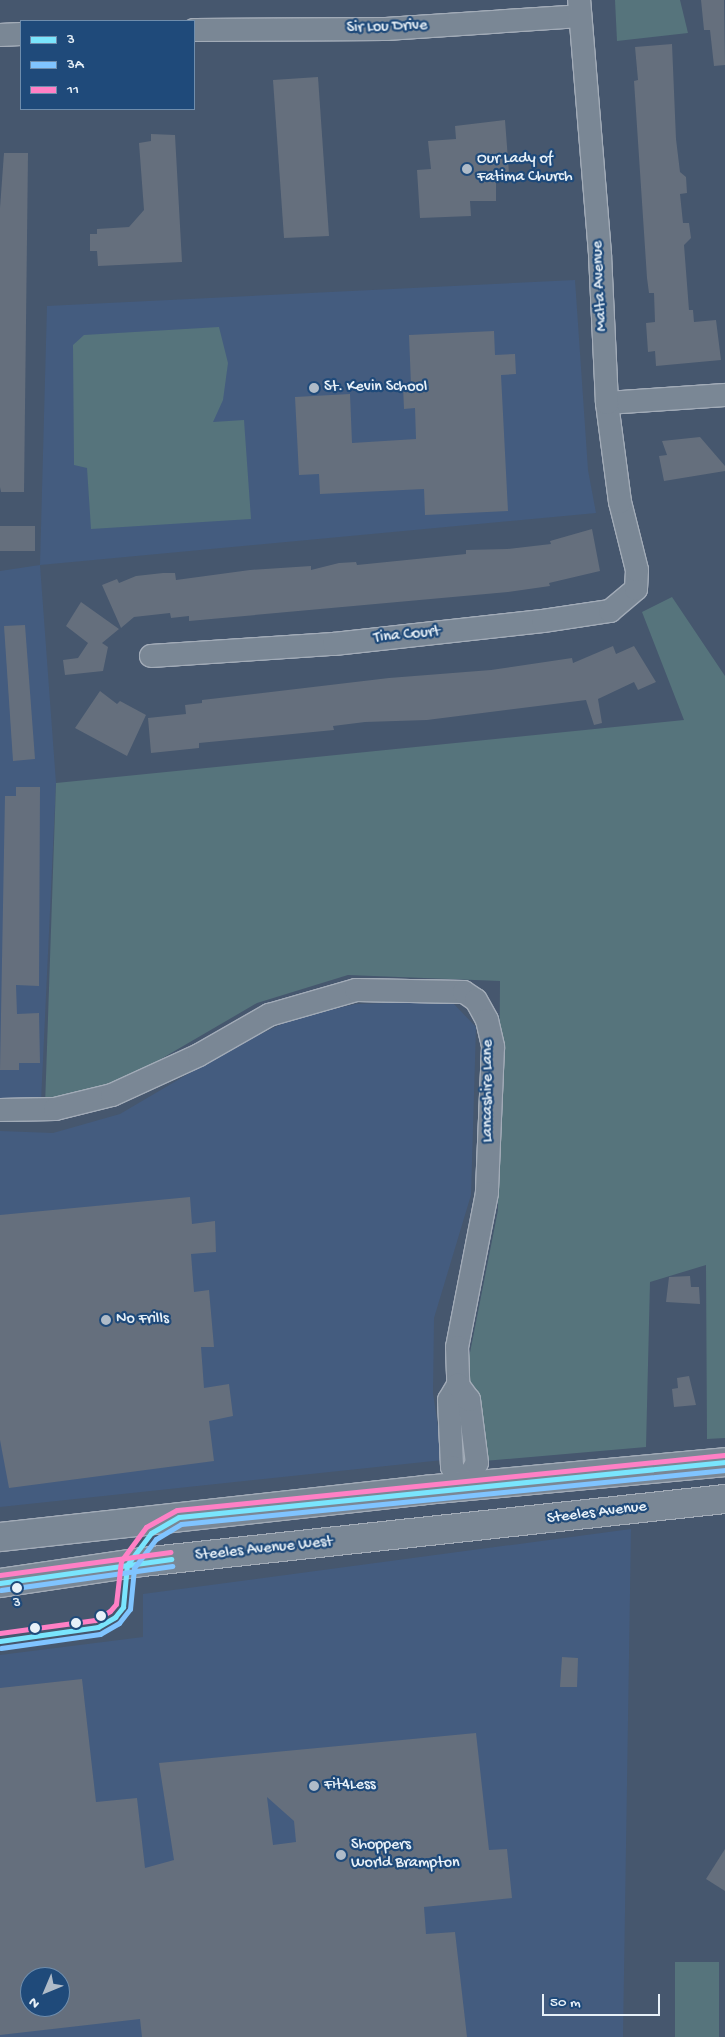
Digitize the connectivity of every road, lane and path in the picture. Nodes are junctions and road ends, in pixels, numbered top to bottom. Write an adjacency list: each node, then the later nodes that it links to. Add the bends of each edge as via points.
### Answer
1 (580, 8): 2 (street, Sir Lou Drive, via 386,29); 6 (street, Malta Avenue)
2 (195, 30)
3 (20, 34): 4 (street)
4 (0, 35)
5 (725, 395): 6 (street)
6 (607, 404): 7 (street, Malta Avenue, via 620,502)
7 (637, 570): 8 (street, Tina Court, via 636,588 610,611 334,644)
8 (151, 656)
9 (0, 1110): 11 (street, Lancashire Lane, via 55,1109 112,1095 199,1055 269,1016 356,990 464,992 476,1000 487,1020 493,1047 488,1193 458,1347 458,1385 449,1400 452,1467)
10 (725, 1462): 11 (main road)
11 (464, 1486): 13 (main road); 14 (main road)
12 (725, 1499): 14 (main road, Steeles Avenue)
13 (180, 1517): 15 (main road); 16 (main road, via 151,1534)
14 (469, 1528): 16 (main road, Steeles Avenue West)
15 (0, 1537)
16 (127, 1565): 17 (main road, Steeles Avenue West)
17 (0, 1583)

